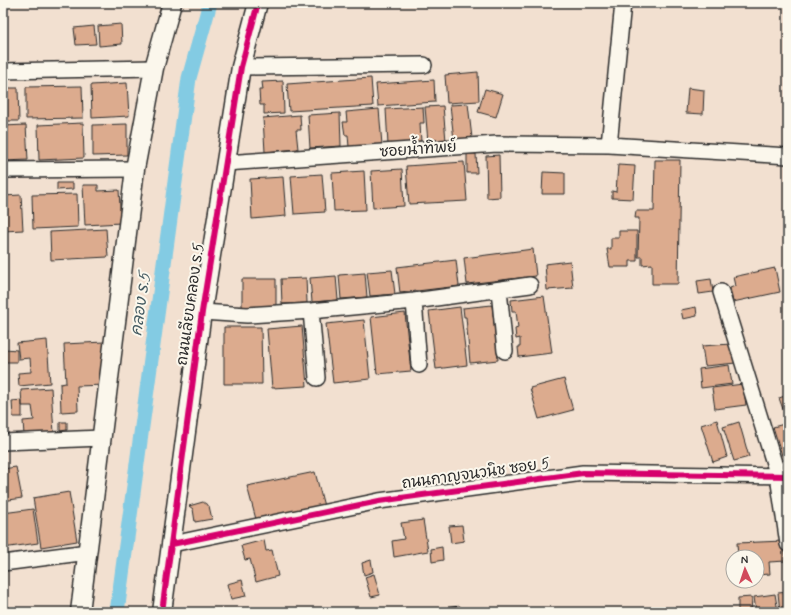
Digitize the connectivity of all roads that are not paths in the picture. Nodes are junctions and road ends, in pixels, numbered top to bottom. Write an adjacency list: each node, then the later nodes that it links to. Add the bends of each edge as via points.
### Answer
1 (172, 3): 6 (street)
2 (258, 3): 5 (street, ถนนเลียบคลอง ร.5)
3 (623, 3): 8 (street)
4 (424, 65): 5 (street)
5 (241, 67): 10 (street, ถนนเลียบคลอง ร.5)
6 (154, 68): 7 (street); 11 (street)
7 (3, 71)
8 (609, 145): 9 (street, ซอยน้ำทิพย์); 10 (street, ซอยน้ำทิพย์, via 497,144)
9 (788, 156)
10 (226, 163): 18 (street, ถนนเลียบคลอง ร.5)
11 (135, 169): 12 (street); 22 (street)
12 (3, 170)
13 (530, 285): 14 (street)
14 (499, 290): 16 (street); 19 (street)
15 (721, 292): 24 (street)
16 (414, 301): 17 (street); 20 (street)
17 (311, 311): 18 (street, via 247,315); 21 (street)
18 (202, 312): 25 (street, ถนนเลียบคลอง ร.5)
19 (505, 351)
20 (419, 365)
21 (317, 378)
22 (102, 438): 23 (street); 27 (street)
23 (3, 442)
24 (783, 476): 25 (street, ถนนกาญจนวนิช ซอย 5, via 583,473 379,501); 26 (street)
25 (172, 544): 30 (street, ถนนเลียบคลอง ร.5)
26 (788, 544)
27 (88, 552): 28 (street); 29 (street)
28 (3, 563)
29 (80, 612)
30 (162, 612)

